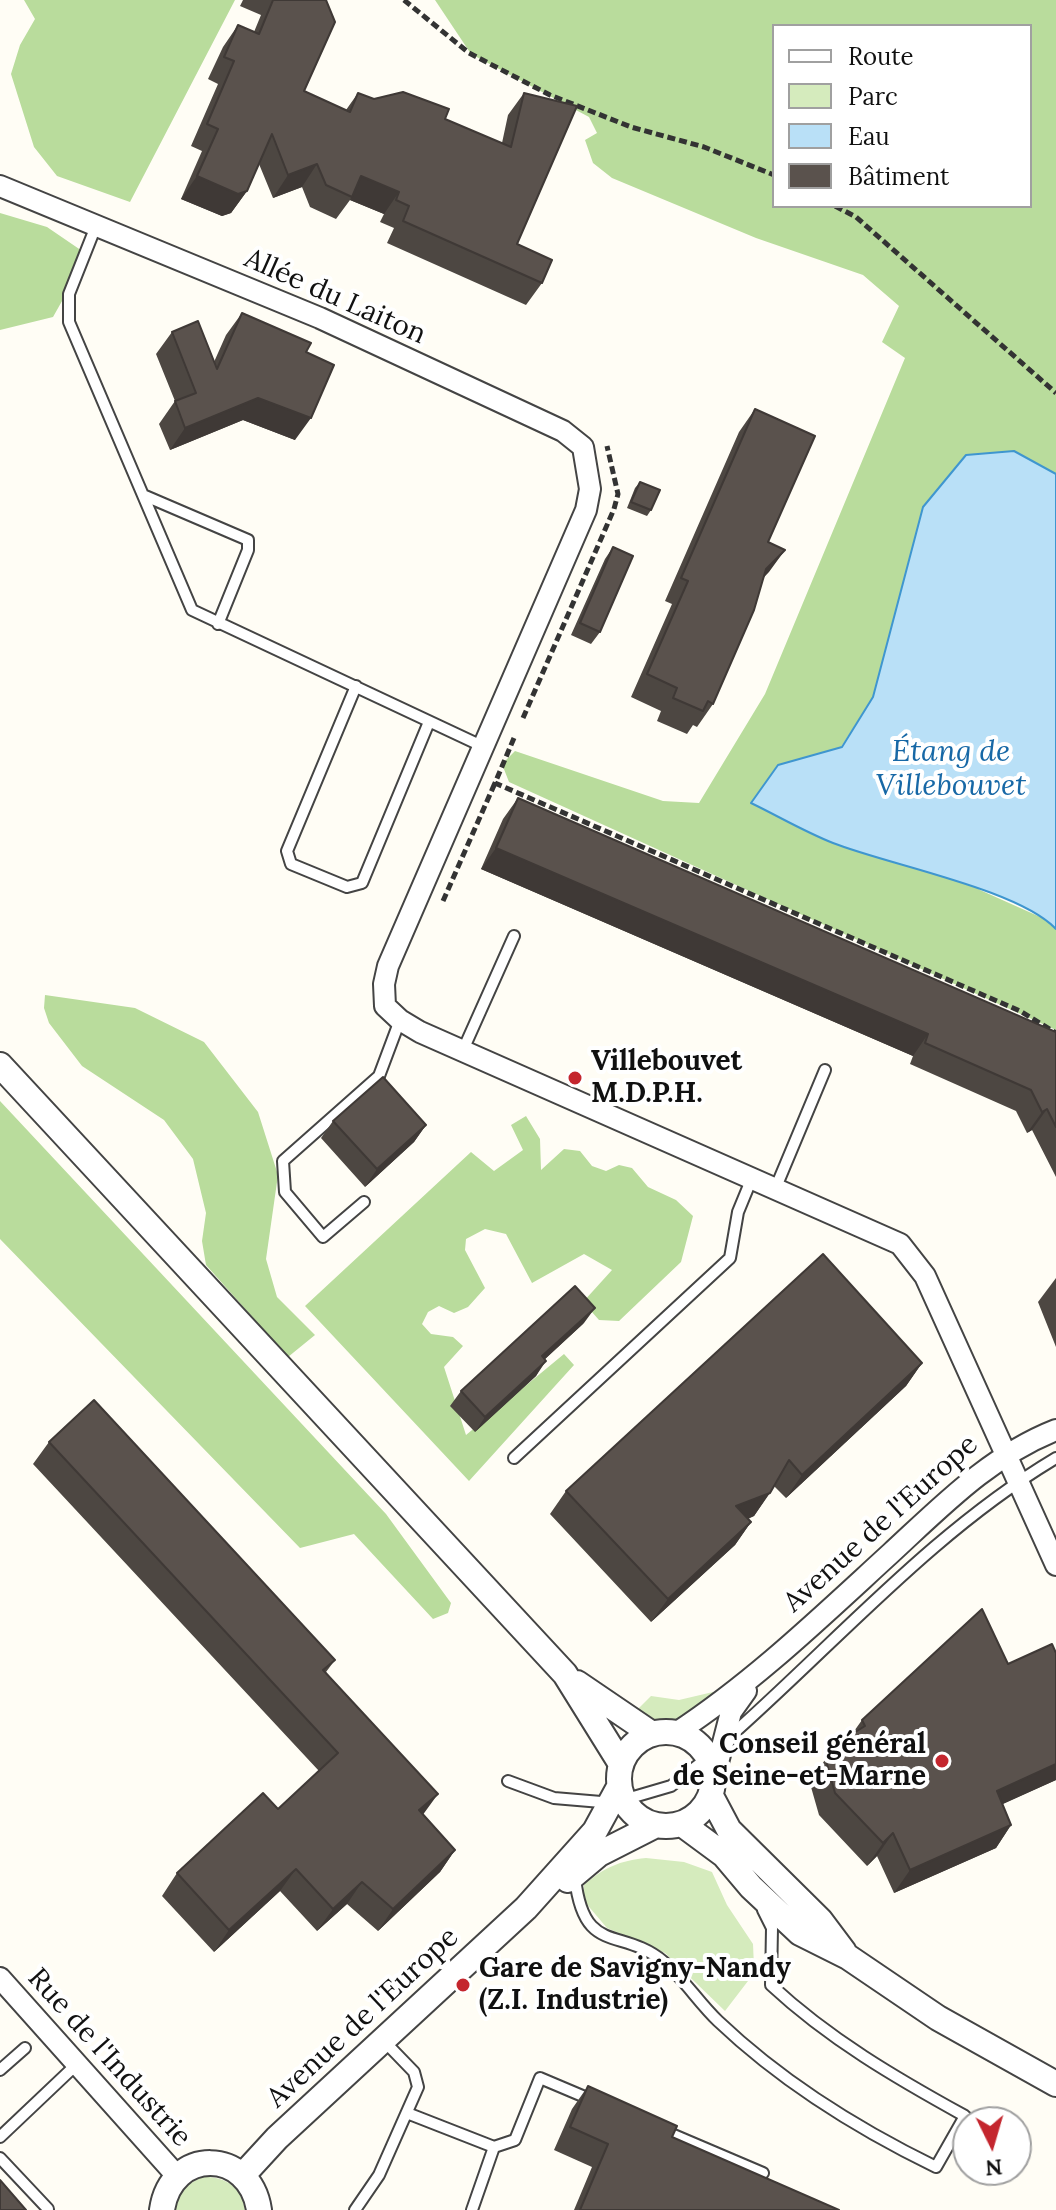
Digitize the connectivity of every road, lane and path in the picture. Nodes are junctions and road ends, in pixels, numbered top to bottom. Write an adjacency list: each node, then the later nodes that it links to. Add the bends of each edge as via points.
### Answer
1 (404, 0): 2 (path, via 469,53 550,95)
2 (772, 174)
3 (0, 186): 5 (street, Allée du Laiton)
4 (839, 208): 6 (path, via 856,217)
5 (96, 226): 8 (lane, via 69,294 67,313); 12 (street, Allée du Laiton, via 320,318 563,431 583,447 590,489 586,510)
6 (1056, 393)
7 (604, 439): 13 (path, via 618,494 614,509)
8 (143, 495): 9 (lane, via 192,610); 9 (lane, via 248,540)
9 (218, 624): 10 (lane)
10 (356, 686): 11 (lane); 11 (lane, via 287,851 291,864 347,887 362,883)
11 (429, 722): 12 (lane)
12 (484, 747): 16 (street, Allée du Laiton, via 388,966 384,984)
13 (495, 783): 14 (path); 17 (path, via 1006,1005)
14 (438, 913)
15 (514, 936): 18 (lane)
16 (392, 1013): 18 (street); 23 (lane, via 379,1076 283,1161 285,1192 323,1237)
17 (1056, 1033)
18 (463, 1050): 21 (street)
19 (0, 1065): 30 (street)
20 (825, 1070): 22 (lane)
21 (753, 1177): 22 (street); 26 (lane, via 738,1212 730,1258)
22 (776, 1187): 25 (street, via 900,1244 925,1276)
23 (364, 1202)
24 (1056, 1430): 25 (street, Avenue de l'Europe)
25 (1006, 1454): 28 (street); 31 (street, Avenue de l'Europe)
26 (514, 1458)
27 (1056, 1458): 28 (lane)
28 (1016, 1482): 29 (street); 33 (lane, via 959,1525)
29 (1056, 1565)
30 (565, 1674): 32 (street); 35 (street)
31 (755, 1677): 32 (street, Avenue de l'Europe); 33 (street, Avenue de l'Europe, via 731,1712)
32 (664, 1733): 33 (street, via 701,1747); 35 (street, Avenue de l'Europe, via 627,1752)
33 (714, 1770): 35 (lane, via 630,1795); 36 (street, via 694,1817); 41 (street, via 729,1830 820,1920)
34 (508, 1781): 35 (lane, via 554,1798)
35 (619, 1789): 37 (street, via 640,1818); 40 (street, Avenue de l'Europe, via 595,1831)
36 (682, 1824): 37 (street); 39 (street, via 724,1855)
37 (656, 1825): 38 (street, Avenue de l'Europe, via 599,1854)
38 (575, 1876): 39 (lane, via 578,1908 588,1923 665,1963 718,2021 815,2096 936,2167 965,2116 879,2068 771,1985 772,1928); 40 (street, Avenue de l'Europe)
39 (751, 1887): 41 (street, via 800,1933)
40 (526, 1908): 43 (street, Avenue de l'Europe)
41 (848, 1957): 47 (street, via 938,2018)
42 (0, 1978): 45 (street, Rue de l'Industrie)
43 (384, 2040): 49 (lane, via 418,2078); 55 (street, Avenue de l'Europe)
44 (25, 2048): 46 (lane)
45 (78, 2063): 51 (lane); 56 (street, Rue de l'Industrie)
46 (0, 2070)
47 (1056, 2084)
48 (609, 2108): 52 (lane, via 540,2078 515,2140)
49 (407, 2113): 52 (lane); 60 (lane, via 379,2175)
50 (651, 2126): 54 (lane)
51 (0, 2137)
52 (494, 2147): 61 (lane)
53 (0, 2158): 57 (lane)
54 (763, 2173)
55 (243, 2175): 56 (street, via 210,2163); 59 (street)
56 (177, 2176): 58 (street)
57 (48, 2209)
58 (162, 2210)
59 (259, 2210)
60 (355, 2210)
61 (472, 2210)

